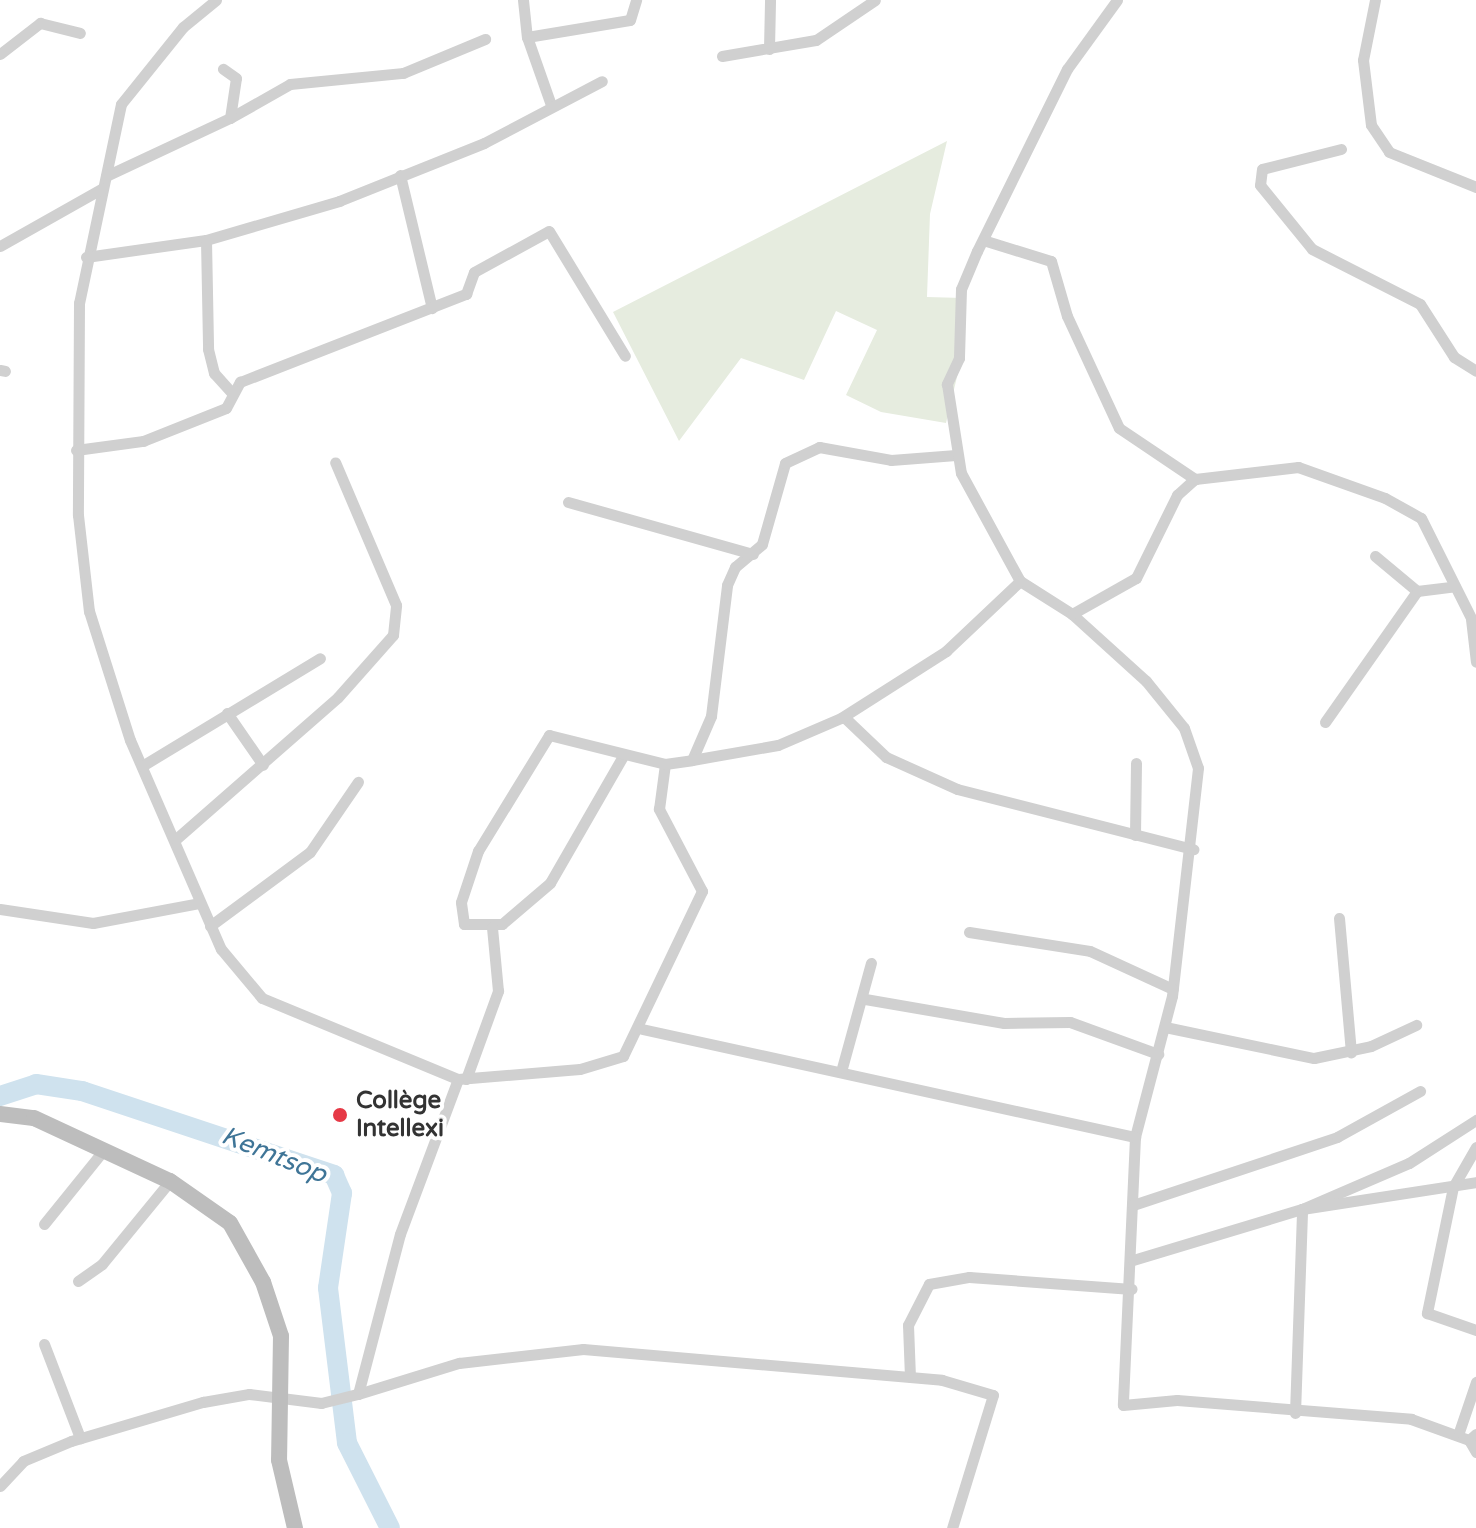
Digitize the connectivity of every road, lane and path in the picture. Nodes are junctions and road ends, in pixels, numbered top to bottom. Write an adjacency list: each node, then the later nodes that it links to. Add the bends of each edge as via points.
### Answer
1 (216, 0): 20 (street, via 127,92)
2 (523, 0): 9 (street)
3 (636, 0): 9 (street, via 630,20)
4 (770, 0): 11 (street)
5 (875, 0): 11 (street, via 816,40)
6 (1117, 0): 23 (street, via 1067,69)
7 (1375, 0): 21 (street, via 1363,60 1371,125 1389,152)
8 (80, 33): 12 (street, via 40,23)
9 (527, 37): 16 (street)
10 (485, 39): 17 (street, via 403,73 290,84)
11 (769, 49): 13 (street)
12 (0, 54)
13 (722, 56)
14 (223, 69): 17 (street, via 236,78)
15 (602, 81): 16 (street)
16 (551, 105): 19 (street, via 484,143)
17 (230, 118): 20 (street)
18 (1341, 149): 28 (street, via 1262,169 1260,185 1312,249 1420,304 1454,357)
19 (400, 175): 22 (street); 26 (street)
20 (105, 182): 24 (street); 25 (street)
21 (1476, 187)
22 (206, 240): 25 (street); 29 (street, via 208,349 217,378)
23 (983, 240): 31 (street, via 961,289 959,358 947,384); 33 (street, via 1051,261 1107,410 1119,428)
24 (0, 246)
25 (86, 257): 30 (street, via 73,376)
26 (432, 308): 27 (street, via 466,294 474,272 489,261 549,231); 29 (street, via 317,356 281,361)
27 (625, 356)
28 (1476, 371)
29 (231, 392): 30 (street, via 226,408 152,438)
30 (76, 450): 53 (street, via 85,593)
31 (956, 455): 35 (street, via 891,460 819,447 793,454); 37 (street, via 979,515)
32 (335, 462): 52 (street, via 398,621 338,697)
33 (1195, 479): 38 (street, via 1272,467 1356,482 1421,518); 40 (street, via 1177,495 1136,578)
34 (568, 502): 35 (street)
35 (753, 554): 49 (street, via 727,585 716,698)
36 (1375, 556): 39 (street)
37 (1020, 581): 40 (street); 46 (street, via 946,651)
38 (1455, 586): 39 (street); 41 (street)
39 (1417, 591): 47 (street)
40 (1072, 614): 57 (street, via 1184,728 1198,768)
41 (1471, 615): 42 (street); 44 (street)
42 (1476, 628)
43 (320, 658): 45 (street)
44 (1476, 662)
45 (227, 713): 52 (street); 53 (street)
46 (844, 717): 49 (street, via 778,745); 55 (street, via 886,757 957,789)
47 (1325, 722)
48 (623, 756): 51 (street); 62 (street, via 550,883 514,918); 62 (street, via 560,733 541,745 490,824 461,902 464,924)
49 (692, 760): 51 (street)
50 (1136, 763): 55 (street)
51 (665, 764): 69 (street, via 659,809 702,891)
52 (263, 765): 56 (street)
53 (142, 766): 56 (street)
54 (358, 782): 61 (street, via 310,852)
55 (1135, 835): 57 (street)
56 (176, 839): 58 (street)
57 (1193, 849): 65 (street, via 1176,920)
58 (200, 903): 59 (street, via 93,923); 61 (street)
59 (0, 909)
60 (1339, 918): 70 (street)
61 (210, 926): 73 (street, via 243,981 274,1006)
62 (492, 927): 73 (street, via 498,991)
63 (969, 932): 65 (street, via 1090,951)
64 (871, 963): 66 (street)
65 (1173, 989): 68 (street)
66 (865, 999): 71 (street, via 1004,1023 1070,1022); 72 (street)
67 (1416, 1025): 70 (street)
68 (1165, 1027): 70 (street, via 1314,1058); 71 (street)
69 (642, 1029): 72 (street); 73 (street, via 623,1056 605,1065)
70 (1351, 1052)
71 (1158, 1054): 77 (street)
72 (842, 1068): 77 (street)
73 (462, 1079): 93 (street, via 400,1234)
74 (1420, 1091): 83 (street, via 1337,1137)
75 (0, 1114): 79 (street, via 34,1118)
76 (1476, 1120): 84 (street, via 1409,1163)
77 (1135, 1137): 83 (street)
78 (1476, 1147): 82 (street)
79 (103, 1151): 80 (street); 85 (street)
80 (170, 1181): 87 (street, via 102,1264); 94 (street, via 219,1210 248,1251 278,1324)
81 (1476, 1182): 82 (street)
82 (1453, 1187): 84 (street); 89 (street, via 1427,1313)
83 (1133, 1205): 86 (street)
84 (1302, 1209): 86 (street); 95 (street)
85 (44, 1224)
86 (1133, 1260): 88 (street)
87 (78, 1281)
88 (1132, 1289): 91 (street, via 969,1277 929,1284 911,1311); 95 (street, via 1123,1405 1177,1400)
89 (1476, 1330)
90 (44, 1344): 97 (street)
91 (910, 1377): 93 (street, via 583,1349 459,1363); 101 (street, via 993,1395)
92 (1476, 1382): 96 (street)
93 (355, 1395): 94 (street)
94 (284, 1401): 97 (street, via 234,1395); 100 (street, via 279,1460)
95 (1295, 1413): 96 (street, via 1411,1419)
96 (1468, 1435): 98 (street)
97 (80, 1438): 99 (street, via 23,1461)
98 (1476, 1452)
99 (0, 1486)
100 (295, 1528)
101 (952, 1528)

